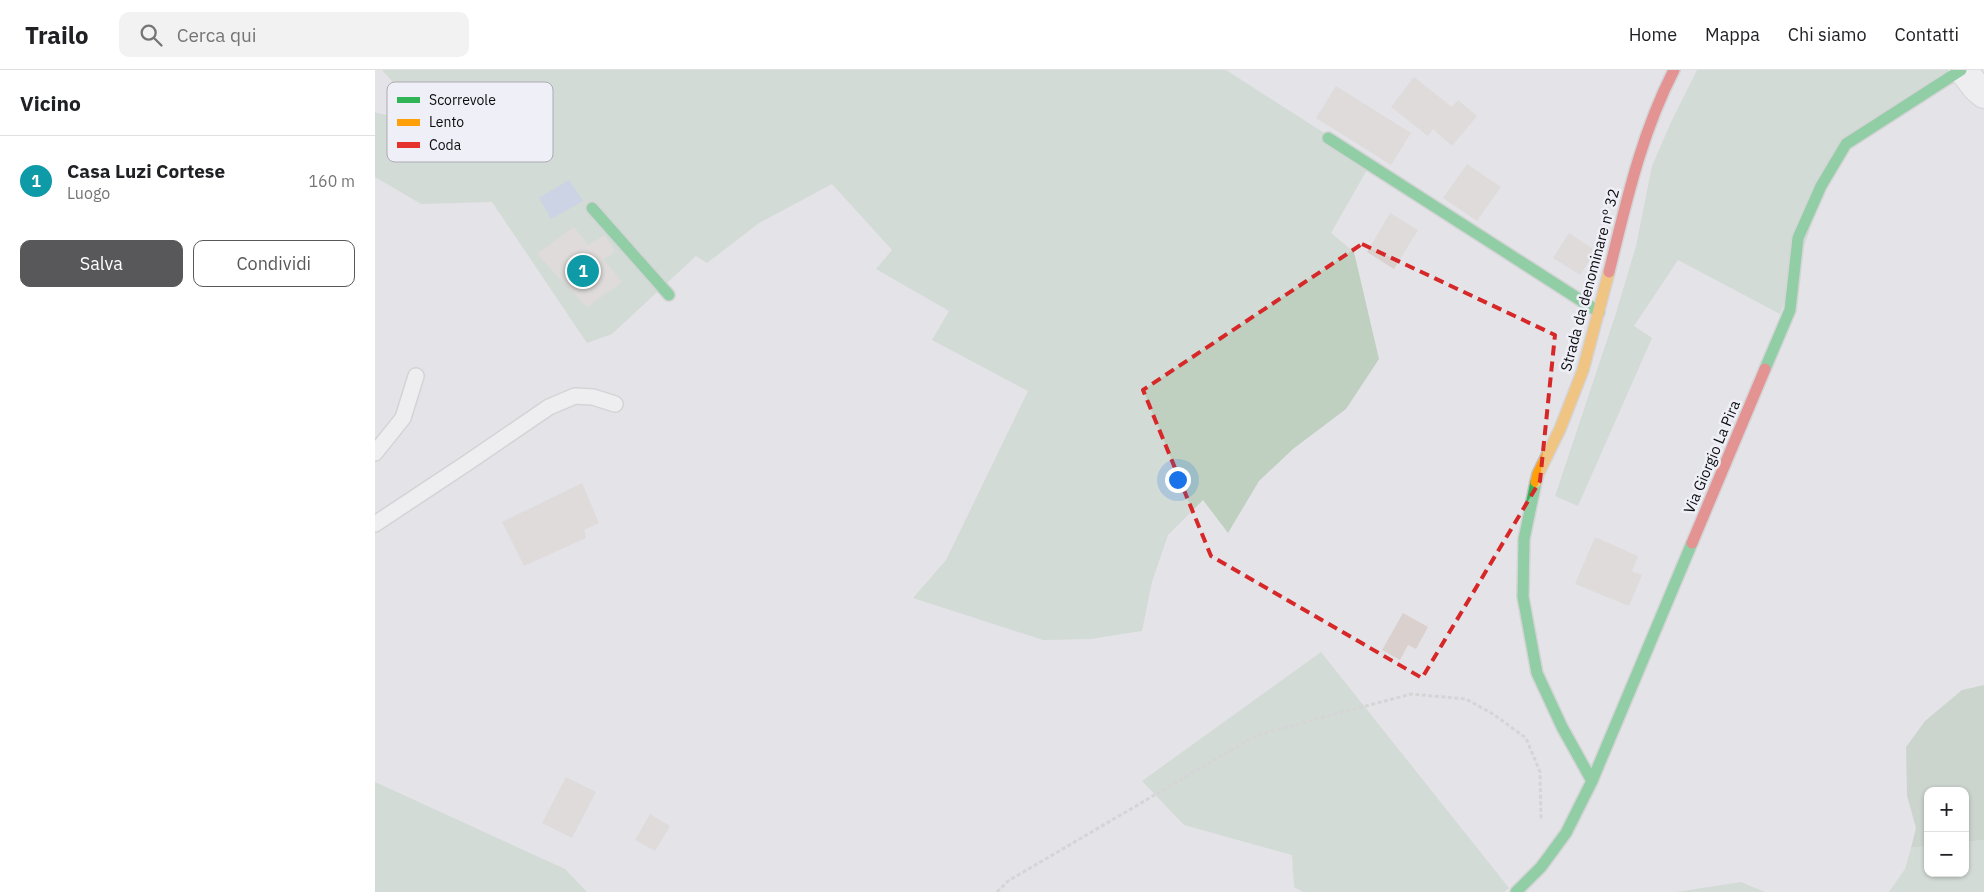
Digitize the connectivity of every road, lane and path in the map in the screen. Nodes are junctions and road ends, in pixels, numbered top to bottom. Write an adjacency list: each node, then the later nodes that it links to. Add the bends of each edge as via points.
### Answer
1 (1674, 70): 7 (street, Strada da denominare nº 32, via 1636,164)
2 (1962, 70): 3 (street); 12 (street, Via Giorgio La Pira, via 1846,144 1821,186 1798,238 1790,310)
3 (1984, 94)
4 (1328, 138): 7 (street)
5 (592, 208): 6 (street)
6 (669, 295)
7 (1599, 312): 12 (street, Strada da denominare nº 32, via 1583,370 1538,474 1524,539 1523,597 1537,673 1562,728)
8 (416, 376): 10 (lane, via 403,418)
9 (615, 404): 11 (lane, via 593,397 575,396 549,407)
10 (375, 453)
11 (375, 524)
12 (1592, 781): 15 (street, Via Giorgio La Pira, via 1566,833 1541,867)
13 (1541, 820): 14 (path, via 1540,772 1526,738 1465,699 1411,694 1257,736 1008,881)
14 (997, 892)
15 (1516, 892)

